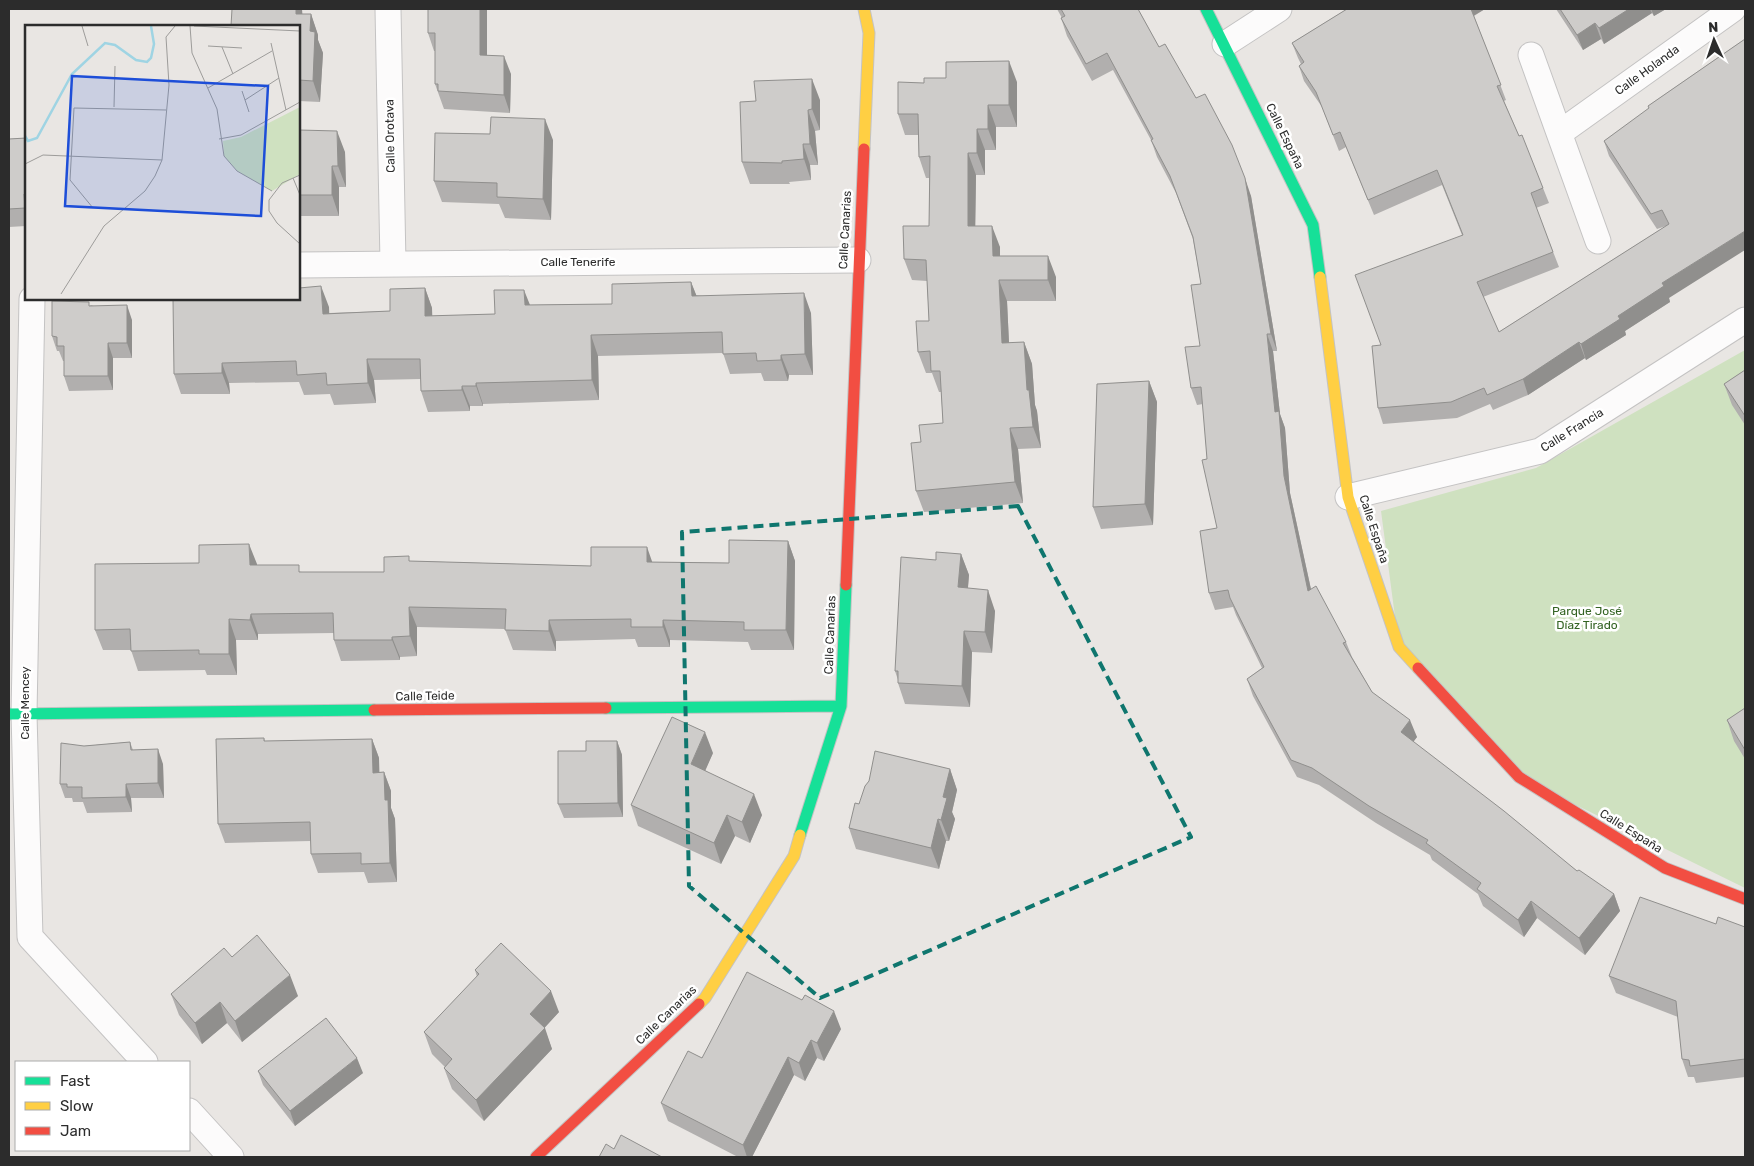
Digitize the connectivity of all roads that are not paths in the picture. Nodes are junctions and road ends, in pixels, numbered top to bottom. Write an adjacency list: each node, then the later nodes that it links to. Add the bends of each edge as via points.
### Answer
1 (388, 9): 11 (street, Calle Orotava)
2 (864, 9): 10 (street, Calle Canarias, via 869,33)
3 (1206, 9): 6 (street, Calle España)
4 (1280, 9): 6 (street)
5 (1733, 9): 8 (street, Calle Holanda)
6 (1225, 44): 15 (street, Calle España, via 1312,225)
7 (1532, 55): 8 (street)
8 (1560, 132): 9 (street)
9 (1598, 241)
10 (858, 260): 11 (street, Calle Tenerife); 16 (street, Calle Canarias)
11 (393, 263): 12 (street, Calle Tenerife)
12 (300, 265)
13 (32, 300): 17 (street, Calle Mencey)
14 (1745, 320): 15 (street, Calle Francia, via 1540,451)
15 (1348, 497): 18 (street, Calle España, via 1399,647 1519,777 1665,868)
16 (841, 706): 17 (street, Calle Teide); 22 (street, Calle Canarias, via 794,856 705,998)
17 (16, 714): 19 (street, Calle Mencey, via 30,936)
18 (1745, 899)
19 (144, 1061)
20 (190, 1112): 21 (street)
21 (231, 1157)
22 (536, 1157)

